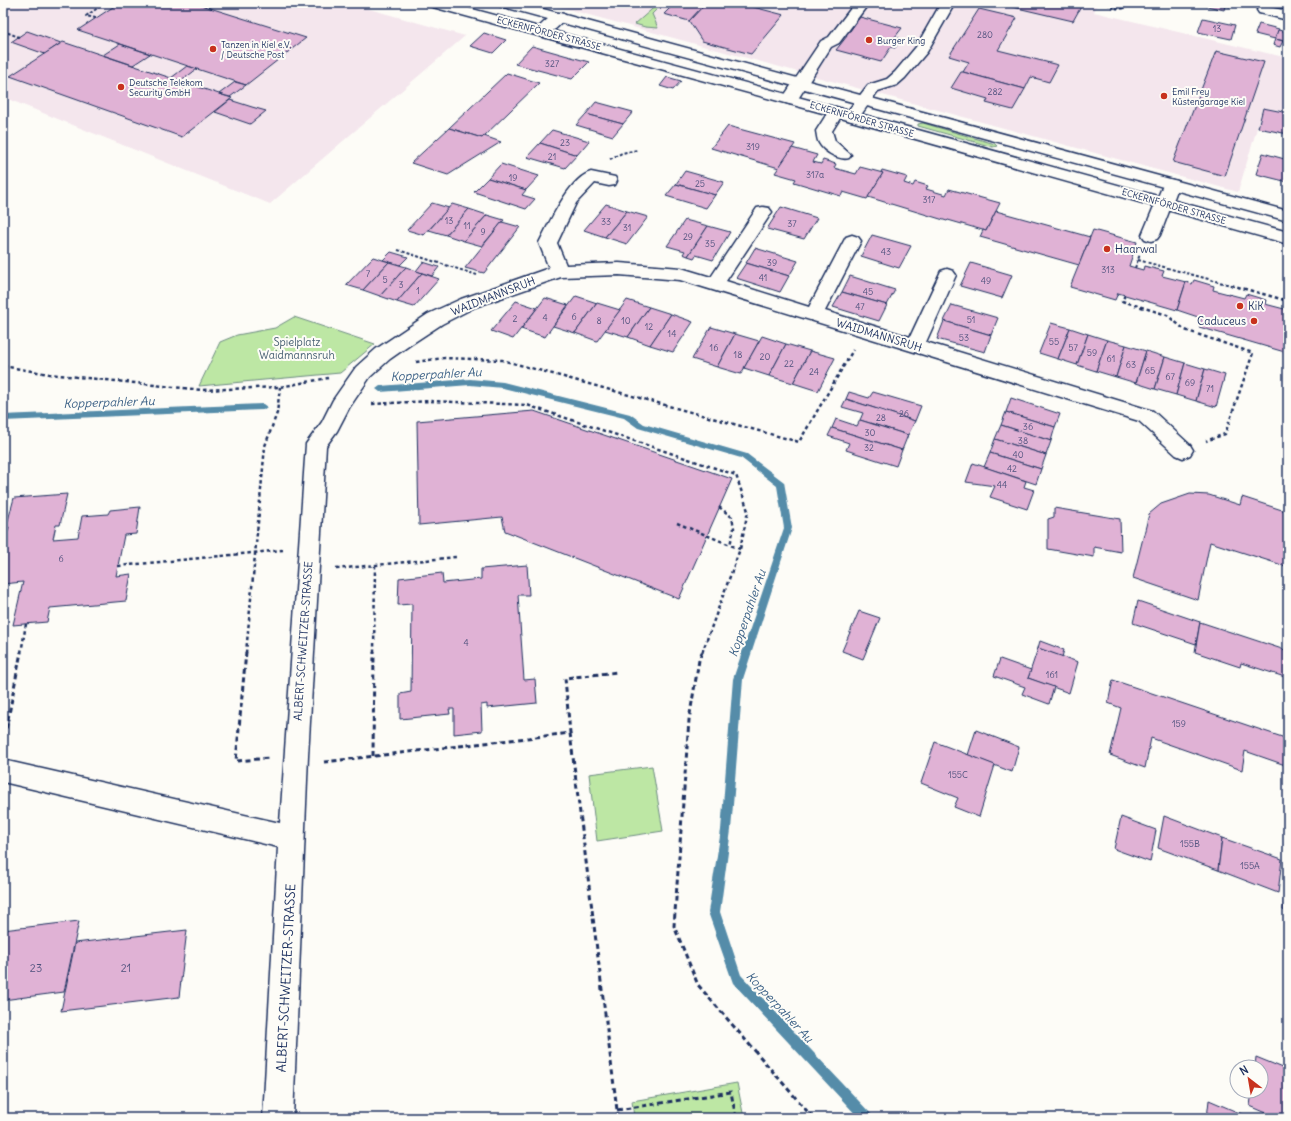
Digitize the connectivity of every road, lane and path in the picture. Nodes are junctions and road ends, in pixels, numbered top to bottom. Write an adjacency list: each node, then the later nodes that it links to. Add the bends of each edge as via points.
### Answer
1 (105, 3): 11 (path, via 86,16)
2 (434, 3): 13 (main road, ECKERNFÖRDER STRASSE)
3 (505, 3): 10 (main road, ECKERNFÖRDER STRASSE)
4 (862, 3): 15 (main road, via 834,40 826,44)
5 (948, 3): 17 (main road, via 922,49 900,75 892,82 873,88)
6 (1108, 3): 7 (path, via 1111,7 1123,9)
7 (1133, 3)
8 (1264, 10): 9 (main road)
9 (1288, 15)
10 (559, 17): 13 (main road); 15 (main road, ECKERNFÖRDER STRASSE)
11 (96, 18)
12 (3, 31): 14 (path)
13 (542, 31): 16 (main road, ECKERNFÖRDER STRASSE)
14 (19, 37)
15 (800, 83): 16 (main road); 17 (main road, ECKERNFÖRDER STRASSE)
16 (790, 99): 18 (main road, ECKERNFÖRDER STRASSE)
17 (863, 100): 19 (main road); 22 (main road, ECKERNFÖRDER STRASSE)
18 (836, 112): 19 (main road, ECKERNFÖRDER STRASSE); 20 (main road, via 824,131 827,143)
19 (852, 116): 23 (main road, ECKERNFÖRDER STRASSE)
20 (843, 155)
21 (609, 181): 31 (main road, via 591,177 569,201 548,243)
22 (1171, 184): 23 (main road); 25 (main road, ECKERNFÖRDER STRASSE)
23 (1164, 204): 26 (main road); 27 (main road, ECKERNFÖRDER STRASSE)
24 (763, 212): 33 (main road)
25 (1288, 216)
26 (1151, 236)
27 (1288, 238)
28 (852, 241): 37 (main road)
29 (398, 250): 34 (path, via 492,280)
30 (1138, 260): 36 (path)
31 (558, 271): 33 (main road, WAIDMANNSRUH, via 619,269 681,274); 34 (main road, WAIDMANNSRUH)
32 (947, 275): 39 (main road)
33 (715, 284): 37 (main road, WAIDMANNSRUH)
34 (500, 292): 42 (main road, WAIDMANNSRUH, via 468,303 435,319 383,354)
35 (1125, 295): 46 (path, via 1122,301 1167,315 1185,330 1253,353 1225,434)
36 (1288, 301)
37 (814, 315): 38 (main road, WAIDMANNSRUH)
38 (865, 331): 39 (main road, WAIDMANNSRUH); 40 (path, via 799,442 502,360 444,358)
39 (915, 346): 46 (main road, WAIDMANNSRUH, via 1146,416)
40 (414, 363)
41 (3, 366): 43 (path, via 49,374 202,390)
42 (363, 372): 43 (path); 44 (main road, WAIDMANNSRUH)
43 (280, 387): 52 (path, via 277,413 265,446)
44 (340, 405): 45 (main road, WAIDMANNSRUH, via 330,426); 51 (path, via 430,401 527,405 736,475 748,511)
45 (316, 444): 50 (main road, ALBERT-SCHWEITZER-STRASSE)
46 (1183, 450)
47 (719, 507): 49 (path, via 732,517 734,528)
48 (677, 523): 49 (path)
49 (730, 545): 51 (path)
50 (309, 547): 52 (path); 56 (main road, ALBERT-SCHWEITZER-STRASSE)
51 (740, 549): 69 (path, via 699,660 689,720 674,926 698,985)
52 (255, 553): 54 (path); 62 (path, via 236,761)
53 (456, 558): 55 (path)
54 (118, 566)
55 (375, 566): 56 (path); 61 (path)
56 (308, 571): 62 (main road, ALBERT-SCHWEITZER-STRASSE)
57 (26, 624): 60 (path)
58 (618, 672): 59 (path, via 565,678)
59 (570, 733): 61 (path); 65 (path)
60 (3, 747)
61 (373, 756): 62 (path)
62 (296, 761): 64 (main road, ALBERT-SCHWEITZER-STRASSE)
63 (3, 771): 64 (main road)
64 (293, 838): 66 (main road, ALBERT-SCHWEITZER-STRASSE)
65 (617, 1110): 67 (path); 68 (path, via 731,1092)
66 (278, 1118)
67 (618, 1118)
68 (736, 1118)
69 (813, 1118)

